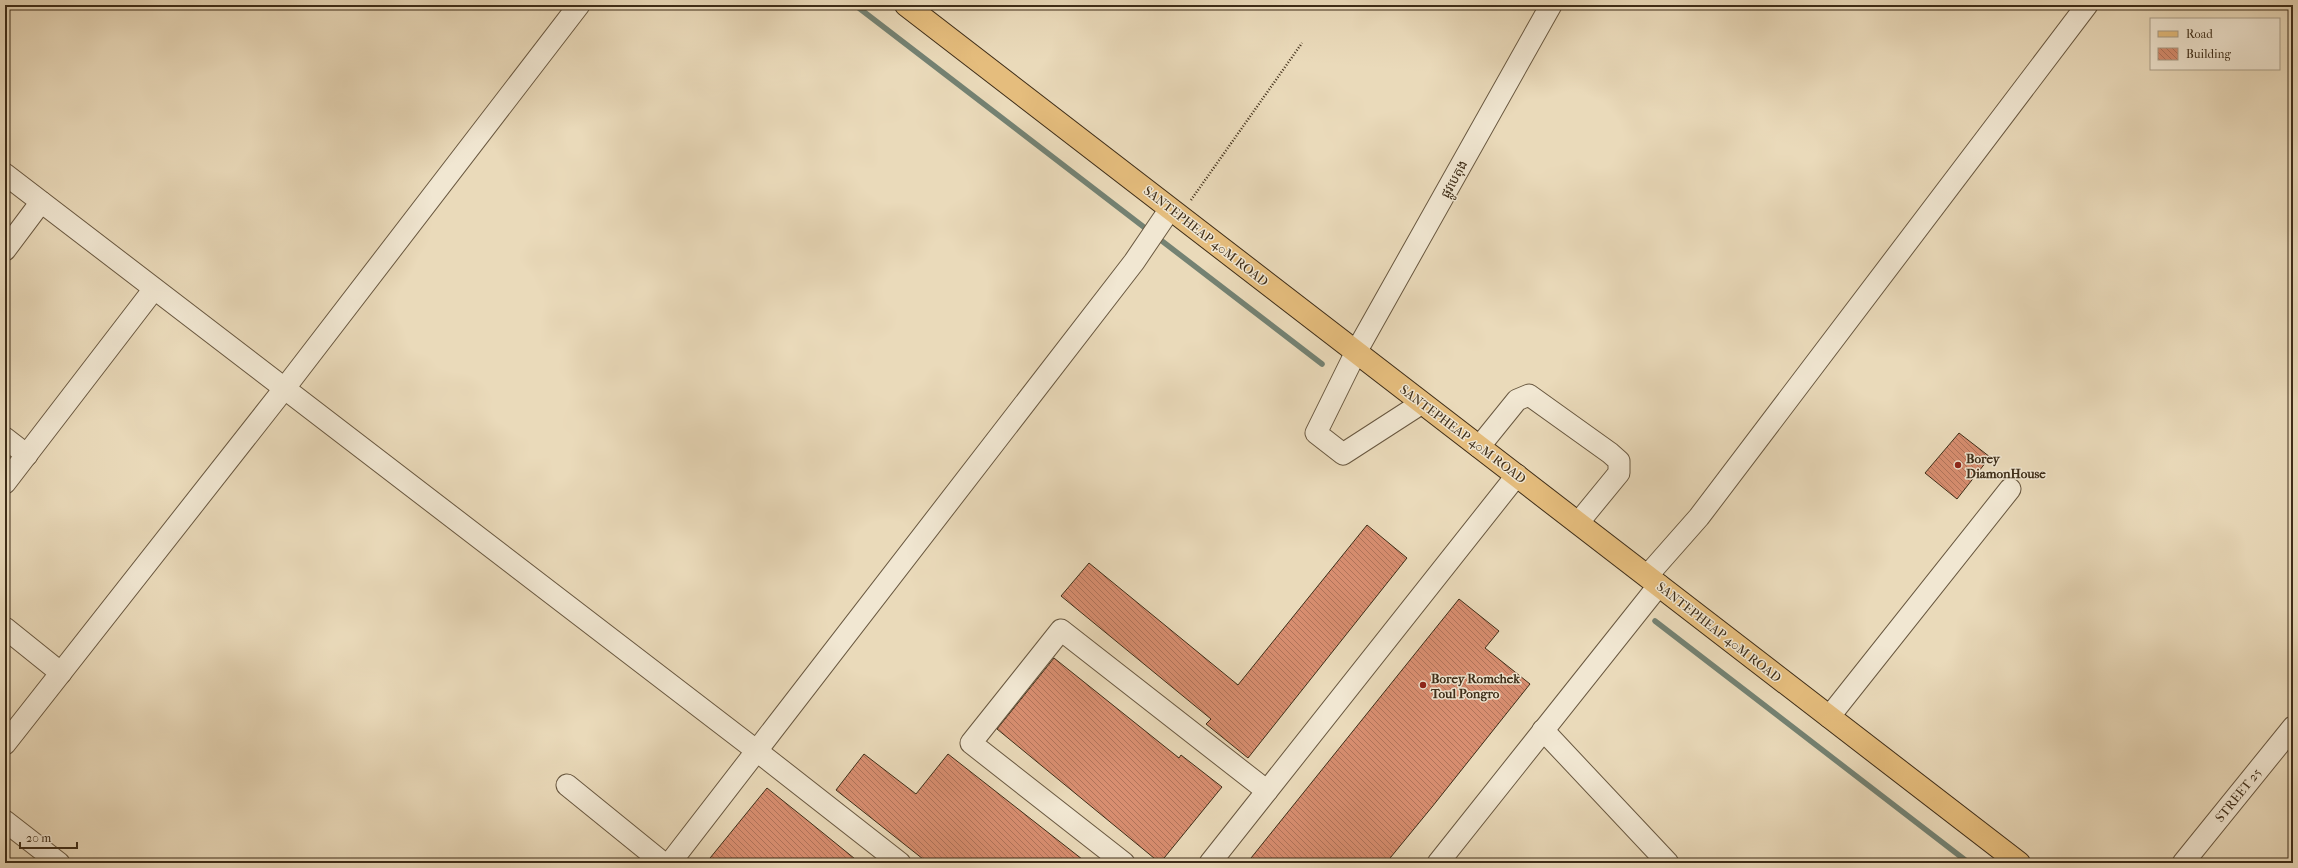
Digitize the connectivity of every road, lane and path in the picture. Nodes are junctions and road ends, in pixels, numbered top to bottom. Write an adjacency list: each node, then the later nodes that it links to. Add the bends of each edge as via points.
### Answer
1 (579, 5): 12 (street)
2 (906, 5): 8 (main road, SANTEPHEAP 40M ROAD)
3 (1551, 5): 11 (street, ផ្លូវបេតុង)
4 (2087, 5): 21 (street)
5 (1302, 43): 8 (path)
6 (5, 174): 7 (street)
7 (41, 202): 9 (street); 10 (street)
8 (1170, 216): 11 (main road, SANTEPHEAP 40M ROAD); 28 (street)
9 (5, 250)
10 (154, 289): 12 (street); 16 (street)
11 (1356, 352): 13 (main road, SANTEPHEAP 40M ROAD); 13 (street, ផ្លូវបេតុង, via 1316,433 1343,454)
12 (284, 389): 23 (street); 28 (street)
13 (1422, 403): 15 (main road, SANTEPHEAP 40M ROAD)
14 (5, 438): 16 (street)
15 (1479, 447): 17 (main road, SANTEPHEAP 40M ROAD); 20 (street, via 1517,400 1529,395 1610,453 1619,461 1619,473)
16 (27, 455): 18 (street)
17 (1517, 476): 20 (main road, SANTEPHEAP 40M ROAD); 30 (street)
18 (5, 483)
19 (2010, 489): 24 (street)
20 (1578, 523): 21 (main road, SANTEPHEAP 40M ROAD)
21 (1653, 580): 24 (main road, SANTEPHEAP 40M ROAD); 26 (street)
22 (5, 628): 23 (street)
23 (61, 673): 27 (street)
24 (1829, 717): 40 (main road, SANTEPHEAP 40M ROAD)
25 (2293, 727): 41 (street, STREET 25)
26 (1543, 730): 38 (street); 39 (street)
27 (5, 744)
28 (757, 751): 34 (street); 35 (street)
29 (567, 785): 33 (street)
30 (1267, 791): 36 (street, via 1061,630 971,743); 37 (street)
31 (5, 821): 32 (street)
32 (59, 863)
33 (663, 863)
34 (670, 863)
35 (900, 863)
36 (1124, 863)
37 (1210, 863)
38 (1438, 863)
39 (1668, 863)
40 (2019, 863)
41 (2184, 863)

